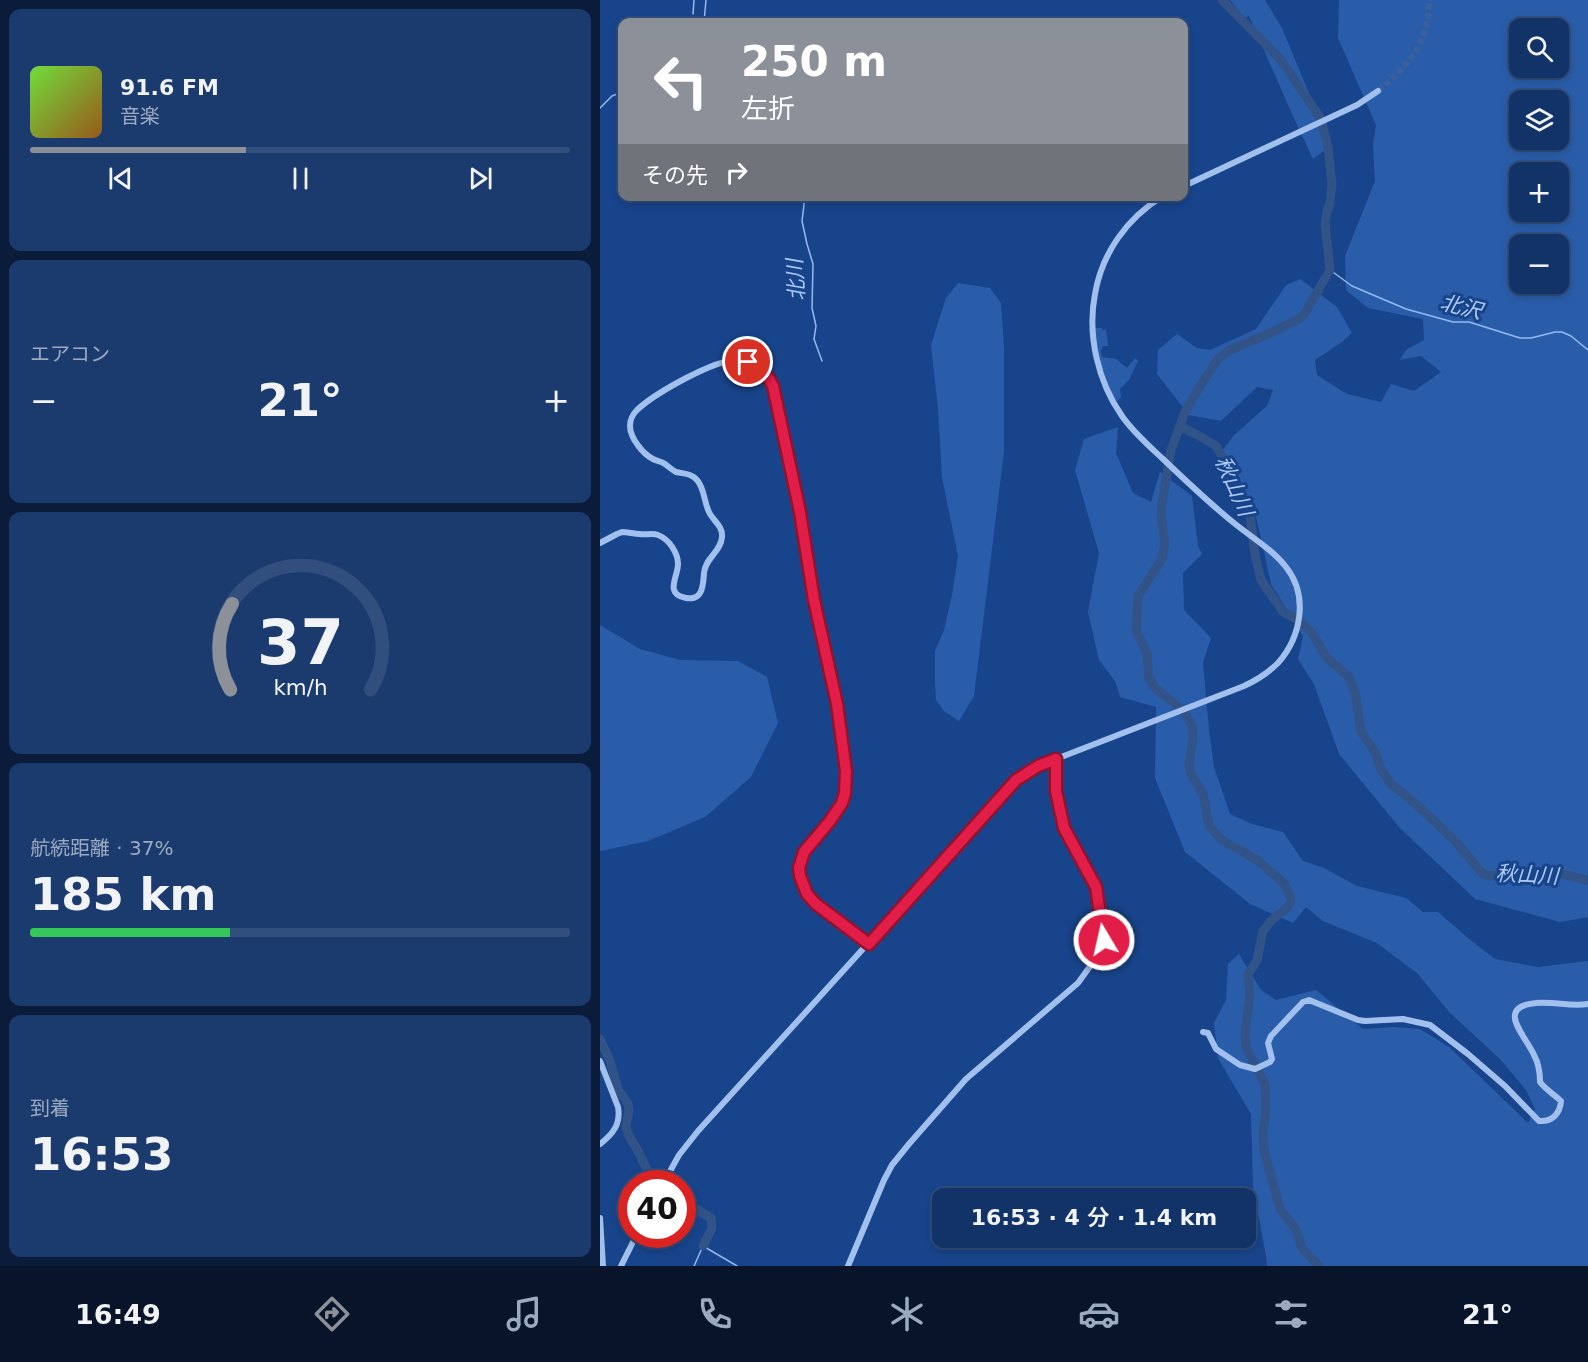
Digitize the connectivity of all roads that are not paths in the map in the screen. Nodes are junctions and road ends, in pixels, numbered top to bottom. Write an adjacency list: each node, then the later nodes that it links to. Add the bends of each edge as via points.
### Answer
1 (1378, 91): 2 (street, via 1357,105)
2 (1188, 184)
3 (1155, 201): 5 (street, via 1117,240 1096,286 1092,329 1099,366 1111,398 1136,434 1287,568 1295,581 1300,609 1297,629 1286,653 1266,674 1244,686)
4 (600, 543): 6 (street, via 622,532 658,535 676,555 676,592 689,598 700,594 705,566 720,546 721,527 707,508 696,479 649,457 631,432 631,420 637,410 654,398 703,371 736,360 759,366 773,386 846,760 842,803 804,852 800,876 816,904)
5 (1056, 759): 6 (street, via 1016,780); 16 (street, via 1056,791 1064,828 1096,887 1104,940 1078,983 966,1079 909,1144 884,1180)
6 (869, 944): 11 (street, via 698,1131)
7 (1588, 1004): 8 (street, via 1538,1002 1515,1012 1517,1026 1534,1053 1540,1082 1561,1101 1557,1114 1546,1122 1539,1121 1445,1035 1415,1021 1358,1020 1309,1000 1271,1036 1268,1043 1272,1059 1255,1069 1228,1058)
8 (1203, 1032)
9 (600, 1060): 10 (street, via 620,1116 614,1131)
10 (600, 1144)
11 (670, 1170)
12 (600, 1218): 14 (street)
13 (630, 1248): 15 (street)
14 (603, 1266)
15 (621, 1266)
16 (848, 1266)

